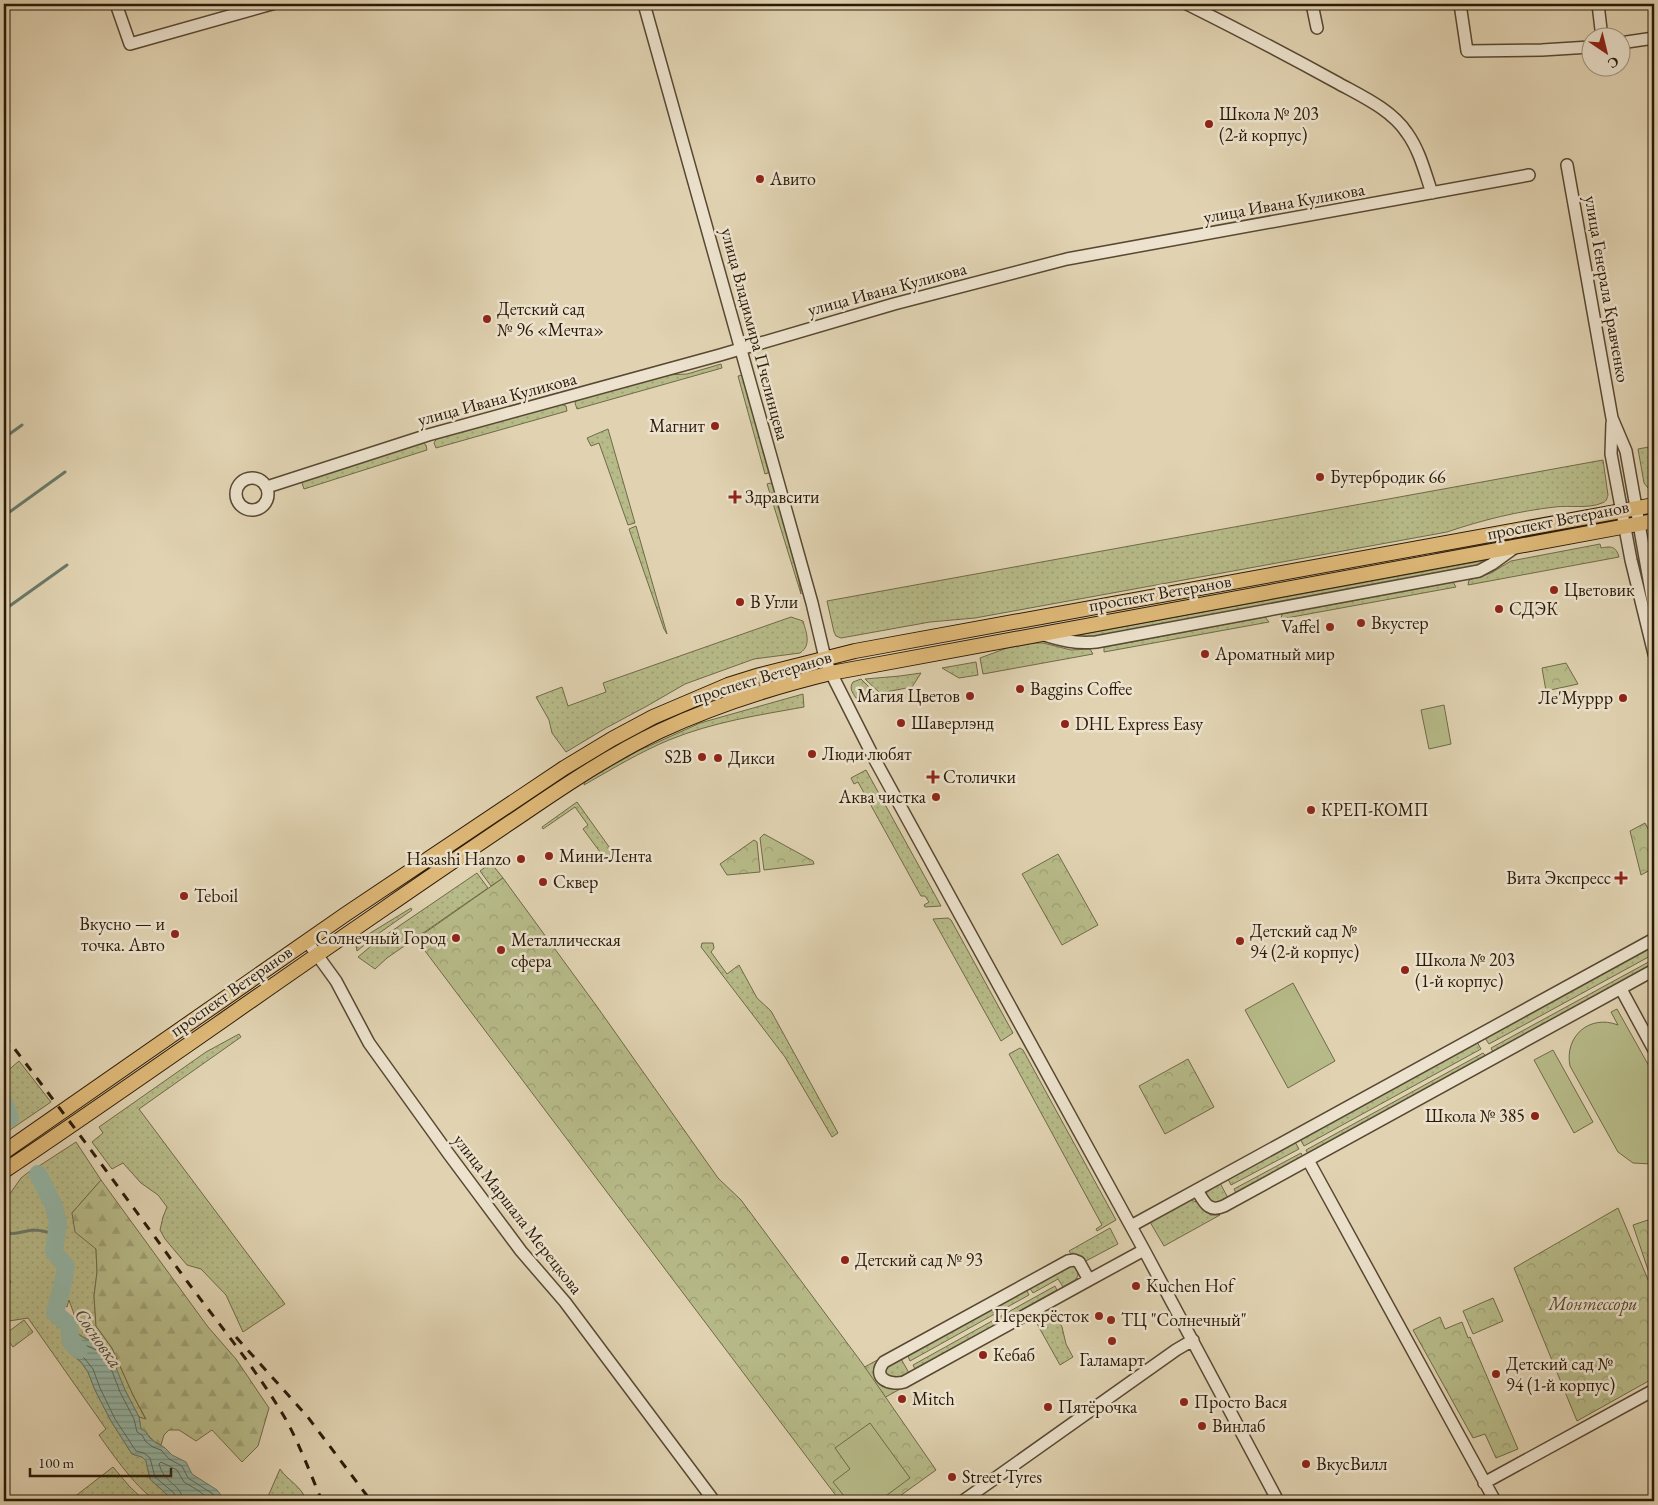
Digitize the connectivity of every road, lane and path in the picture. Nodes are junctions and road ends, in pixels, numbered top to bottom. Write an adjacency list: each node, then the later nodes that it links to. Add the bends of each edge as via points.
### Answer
1 (116, 4): 2 (street, via 130,44)
2 (272, 4)
3 (644, 4): 16 (street, улица Владимира Пчелинцева)
4 (1187, 4): 15 (street, via 1297,60 1393,118 1407,133 1420,157)
5 (1312, 4): 8 (street)
6 (1460, 4): 12 (street, via 1468,51)
7 (1598, 4): 9 (street)
8 (1317, 28)
9 (1601, 28)
10 (1654, 38): 11 (street)
11 (1630, 42)
12 (1580, 48)
13 (1567, 165): 17 (street, улица Генерала Кравченко)
14 (1529, 175): 15 (street, улица Ивана Куликова)
15 (1432, 193): 16 (street, улица Ивана Куликова, via 1067,259 894,304)
16 (742, 349): 18 (street, улица Ивана Куликова, via 428,435); 27 (street, улица Владимира Пчелинцева)
17 (1612, 418): 20 (street, улица Генерала Кравченко, via 1626,451); 21 (street, улица Генерала Кравченко, via 1611,454)
18 (267, 487)
19 (1654, 505): 20 (main road, проспект Ветеранов)
20 (1636, 509): 21 (main road, проспект Ветеранов); 23 (street, улица Генерала Кравченко)
21 (1621, 511): 24 (street, улица Генерала Кравченко); 27 (main road, проспект Ветеранов)
22 (1654, 521): 23 (main road, проспект Ветеранов)
23 (1638, 524): 24 (main road, проспект Ветеранов); 25 (street, улица Генерала Кравченко)
24 (1624, 527): 26 (street, улица Генерала Кравченко); 28 (main road, проспект Ветеранов)
25 (1654, 608)
26 (1654, 654)
27 (826, 658): 28 (street, улица Владимира Пчелинцева); 30 (main road, проспект Ветеранов, via 728,685 653,717 612,739)
28 (831, 674): 31 (main road, проспект Ветеранов, via 700,714 620,752 564,786); 39 (street, улица Владимира Пчелинцева)
29 (1654, 939): 38 (street)
30 (307, 941): 31 (street, улица Маршала Мерецкова); 35 (main road, проспект Ветеранов)
31 (317, 954): 37 (main road, проспект Ветеранов); 45 (street, улица Маршала Мерецкова, via 336,981 369,1043 448,1153)
32 (1654, 970): 33 (street)
33 (1621, 989): 34 (street); 36 (street)
34 (1654, 1050)
35 (4, 1152)
36 (1308, 1160): 38 (street, via 1218,1209 1206,1206); 44 (street)
37 (4, 1171)
38 (1197, 1190): 39 (street)
39 (1131, 1226): 40 (street, улица Владимира Пчелинцева)
40 (1144, 1250): 41 (street); 42 (street, улица Владимира Пчелинцева)
41 (1089, 1280): 41 (street, via 1079,1262 1068,1261 890,1358 880,1366 880,1374 889,1383 904,1382)
42 (1193, 1340): 46 (street); 47 (street, улица Владимира Пчелинцева)
43 (1654, 1390): 44 (street)
44 (1484, 1483): 48 (street)
45 (714, 1501)
46 (963, 1501)
47 (1278, 1501)
48 (1494, 1501)

